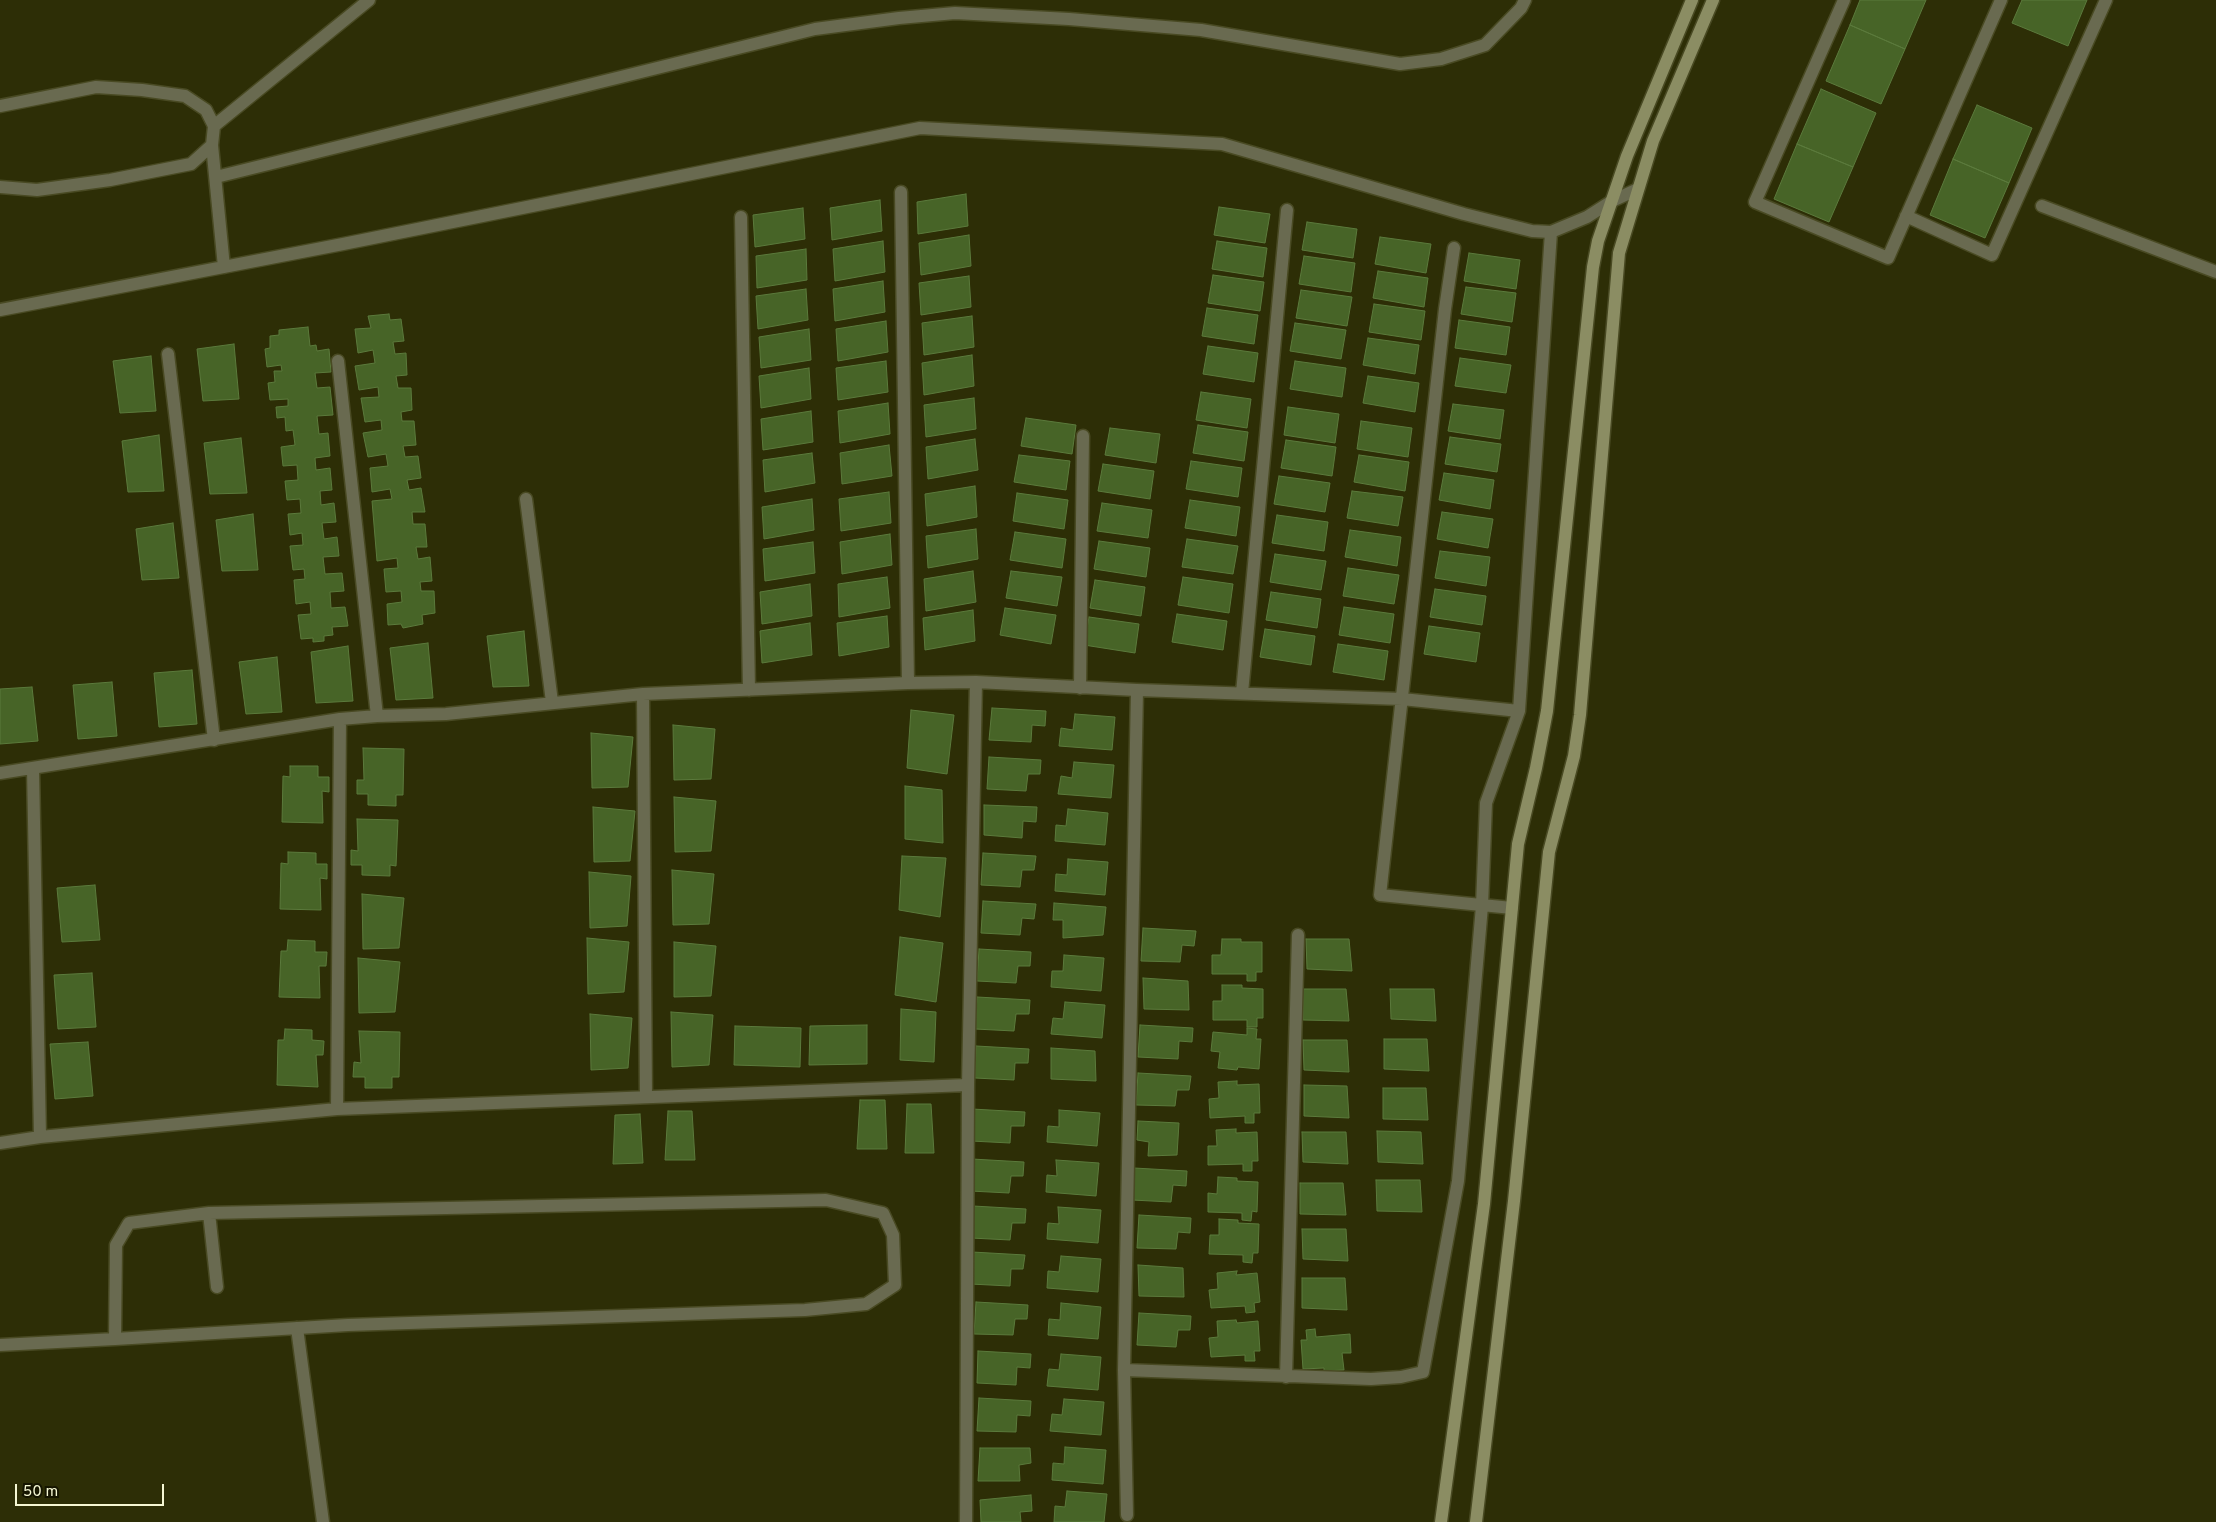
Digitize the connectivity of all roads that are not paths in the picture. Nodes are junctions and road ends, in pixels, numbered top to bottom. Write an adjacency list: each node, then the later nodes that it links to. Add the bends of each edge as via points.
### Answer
1 (369, 0): 9 (street)
2 (1525, 0): 11 (street, via 1485,45 1440,58 1400,64 1192,29 1069,19 955,13 815,29)
3 (1692, 0): 15 (street, via 1627,156)
4 (1713, 0): 13 (street, via 1653,141)
5 (1844, 0): 18 (street, via 1755,202 1888,258)
6 (2001, 0): 18 (street)
7 (2106, 0): 18 (street, via 1992,255)
8 (0, 106): 9 (street, via 96,87 142,90 185,96 206,110)
9 (214, 126): 10 (street)
10 (212, 145): 11 (street); 12 (street, via 191,164 119,179 37,190)
11 (216, 177): 22 (street)
12 (0, 187)
13 (1638, 189): 15 (street); 63 (street, via 1619,253 1580,715 1574,756 1549,852 1514,1201)
14 (900, 192): 30 (street)
15 (1612, 201): 20 (street); 45 (street, via 1593,267 1546,719 1518,844)
16 (2042, 206): 23 (street)
17 (1287, 210): 34 (street)
18 (1906, 216)
19 (741, 217): 32 (street)
20 (1551, 232): 22 (street, via 1494,222 1222,144 920,128); 38 (street)
21 (1454, 248): 36 (street, via 1444,309)
22 (224, 267): 24 (street)
23 (2216, 272)
24 (0, 310)
25 (168, 354): 41 (street)
26 (338, 361): 39 (street)
27 (1084, 436): 31 (street)
28 (526, 499): 37 (street)
29 (976, 682): 30 (street); 31 (street); 47 (street)
30 (908, 683): 32 (street)
31 (1080, 688): 33 (street)
32 (749, 690): 35 (street)
33 (1137, 690): 34 (street); 57 (street)
34 (1242, 693): 36 (street)
35 (643, 694): 37 (street); 48 (street)
36 (1402, 700): 38 (street); 44 (street, via 1380,895)
37 (552, 702): 39 (street, via 446,714)
38 (1519, 711): 44 (street, via 1486,803)
39 (377, 716): 40 (street)
40 (340, 719): 41 (street); 49 (street)
41 (214, 740): 42 (street)
42 (33, 769): 43 (street); 50 (street)
43 (0, 773)
44 (1482, 906): 45 (street); 58 (street, via 1458,1181 1423,1372 1371,1379)
45 (1512, 908): 62 (street, via 1484,1204)
46 (1298, 935): 58 (street)
47 (968, 1085): 48 (street); 61 (street)
48 (646, 1097): 49 (street)
49 (337, 1109): 50 (street)
50 (40, 1137): 51 (street)
51 (0, 1143)
52 (209, 1212): 53 (street); 54 (street, via 826,1200 883,1212 893,1235 895,1285 866,1304 805,1310); 55 (street, via 129,1222 116,1245)
53 (217, 1287)
54 (297, 1328): 55 (street); 60 (street)
55 (115, 1339): 56 (street)
56 (0, 1344)
57 (1124, 1370): 58 (street); 59 (street)
58 (1286, 1377)
59 (1127, 1515)
60 (323, 1522)
61 (966, 1522)
62 (1441, 1522)
63 (1476, 1522)

